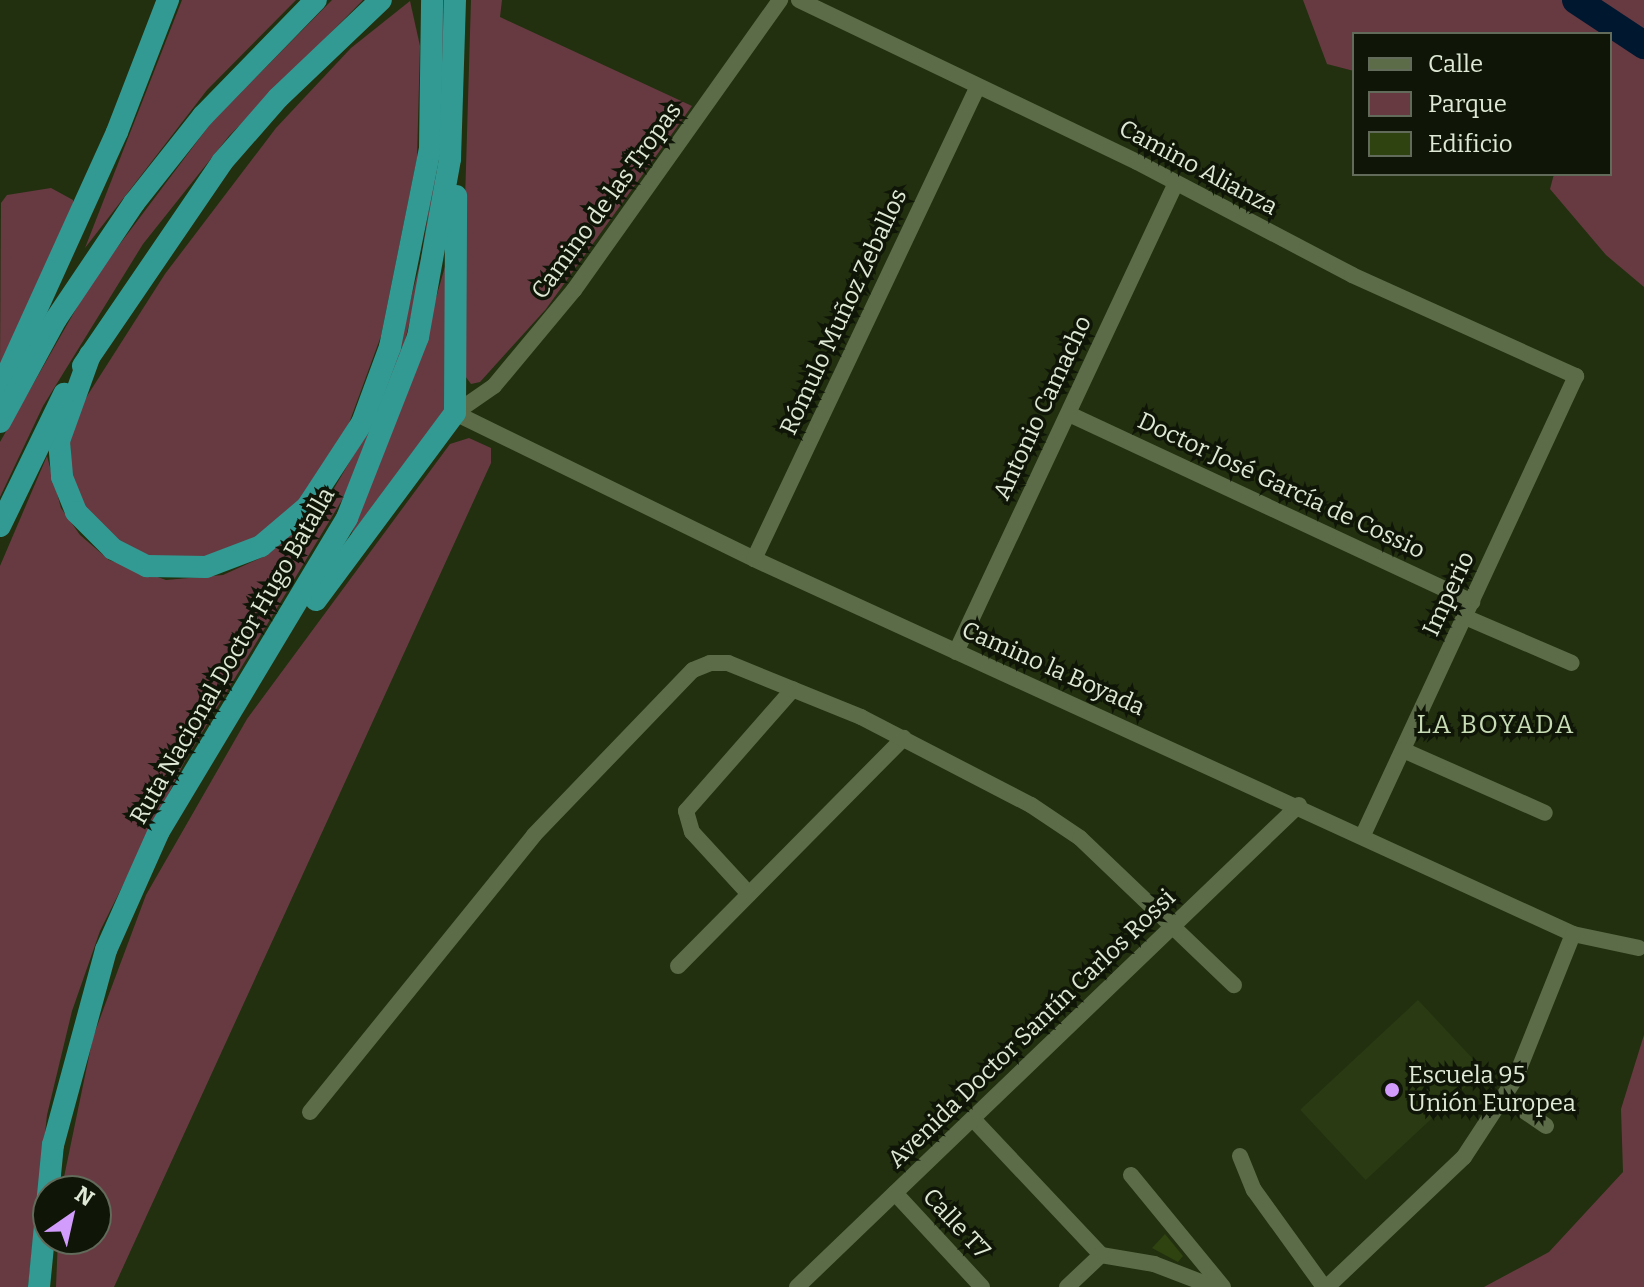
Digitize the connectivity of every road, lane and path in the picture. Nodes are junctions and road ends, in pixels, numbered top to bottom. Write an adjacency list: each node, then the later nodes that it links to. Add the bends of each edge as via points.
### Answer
1 (168, 0): 12 (highway, via 117,132)
2 (316, 0): 15 (highway, via 213,105 134,203 56,319)
3 (381, 0): 10 (highway, via 278,98 222,162)
4 (799, 0): 7 (street, Camino Alianza)
5 (440, 1): 8 (highway, Ruta Nacional Doctor Hugo Batalla); 10 (highway, via 430,149 390,347 362,423 307,507 261,546 224,564 168,570 113,549 76,512 62,477 59,441)
6 (774, 2): 13 (street, Camino de las Tropas, via 574,290 494,386)
7 (978, 86): 9 (street, Camino Alianza); 17 (street, Rómulo Muñoz Zeballos)
8 (450, 159): 13 (highway, via 456,197); 19 (highway, Ruta Nacional Doctor Hugo Batalla, via 418,337 392,416 347,518)
9 (1175, 185): 11 (street, Camino Alianza); 14 (street, Antonio Camacho)
10 (90, 355): 16 (highway, via 53,411)
11 (1576, 376): 18 (street, Imperio)
12 (0, 390)
13 (455, 413): 17 (street, Camino la Boyada); 19 (highway, via 312,605)
14 (1069, 414): 18 (street, Doctor José García de Cossio); 20 (street, Antonio Camacho)
15 (0, 422)
16 (0, 526)
17 (754, 559): 20 (street, Camino la Boyada)
18 (1469, 609): 21 (street, Doctor José García de Cossio); 24 (street, Imperio)
19 (286, 627): 42 (highway, Ruta Nacional Doctor Hugo Batalla, via 159,831 106,950 53,1145)
20 (956, 652): 25 (street, Camino la Boyada)
21 (1572, 663)
22 (793, 689): 23 (street); 28 (street, via 686,811 692,832); 35 (street, via 728,663 693,670 534,835)
23 (904, 738): 28 (street); 29 (street, via 1068,830)
24 (1403, 750): 26 (street); 27 (street, Imperio)
25 (1299, 805): 27 (street, Camino la Boyada); 29 (street, Avenida Doctor Santín Carlos Rossi)
26 (1545, 813)
27 (1364, 833): 30 (street, Camino la Boyada)
28 (749, 894): 32 (street)
29 (1176, 925): 33 (street); 36 (street, Avenida Doctor Santín Carlos Rossi)
30 (1573, 934): 31 (street, Camino la Boyada); 34 (street, via 1527,1054)
31 (1639, 948)
32 (678, 966)
33 (1234, 985)
34 (1504, 1097): 37 (street); 48 (street, via 1464,1157)
35 (310, 1112)
36 (973, 1119): 40 (street, Avenida Doctor Santín Carlos Rossi); 41 (street)
37 (1546, 1126)
38 (1240, 1156): 48 (street, via 1254,1190)
39 (1131, 1175): 47 (street)
40 (895, 1193): 43 (street, Avenida Doctor Santín Carlos Rossi); 44 (street, Calle T7)
41 (1101, 1255): 45 (street); 46 (street, via 1154,1264)
42 (39, 1287)
43 (797, 1287)
44 (982, 1287)
45 (1067, 1287)
46 (1214, 1287)
47 (1223, 1287)
48 (1325, 1287)

